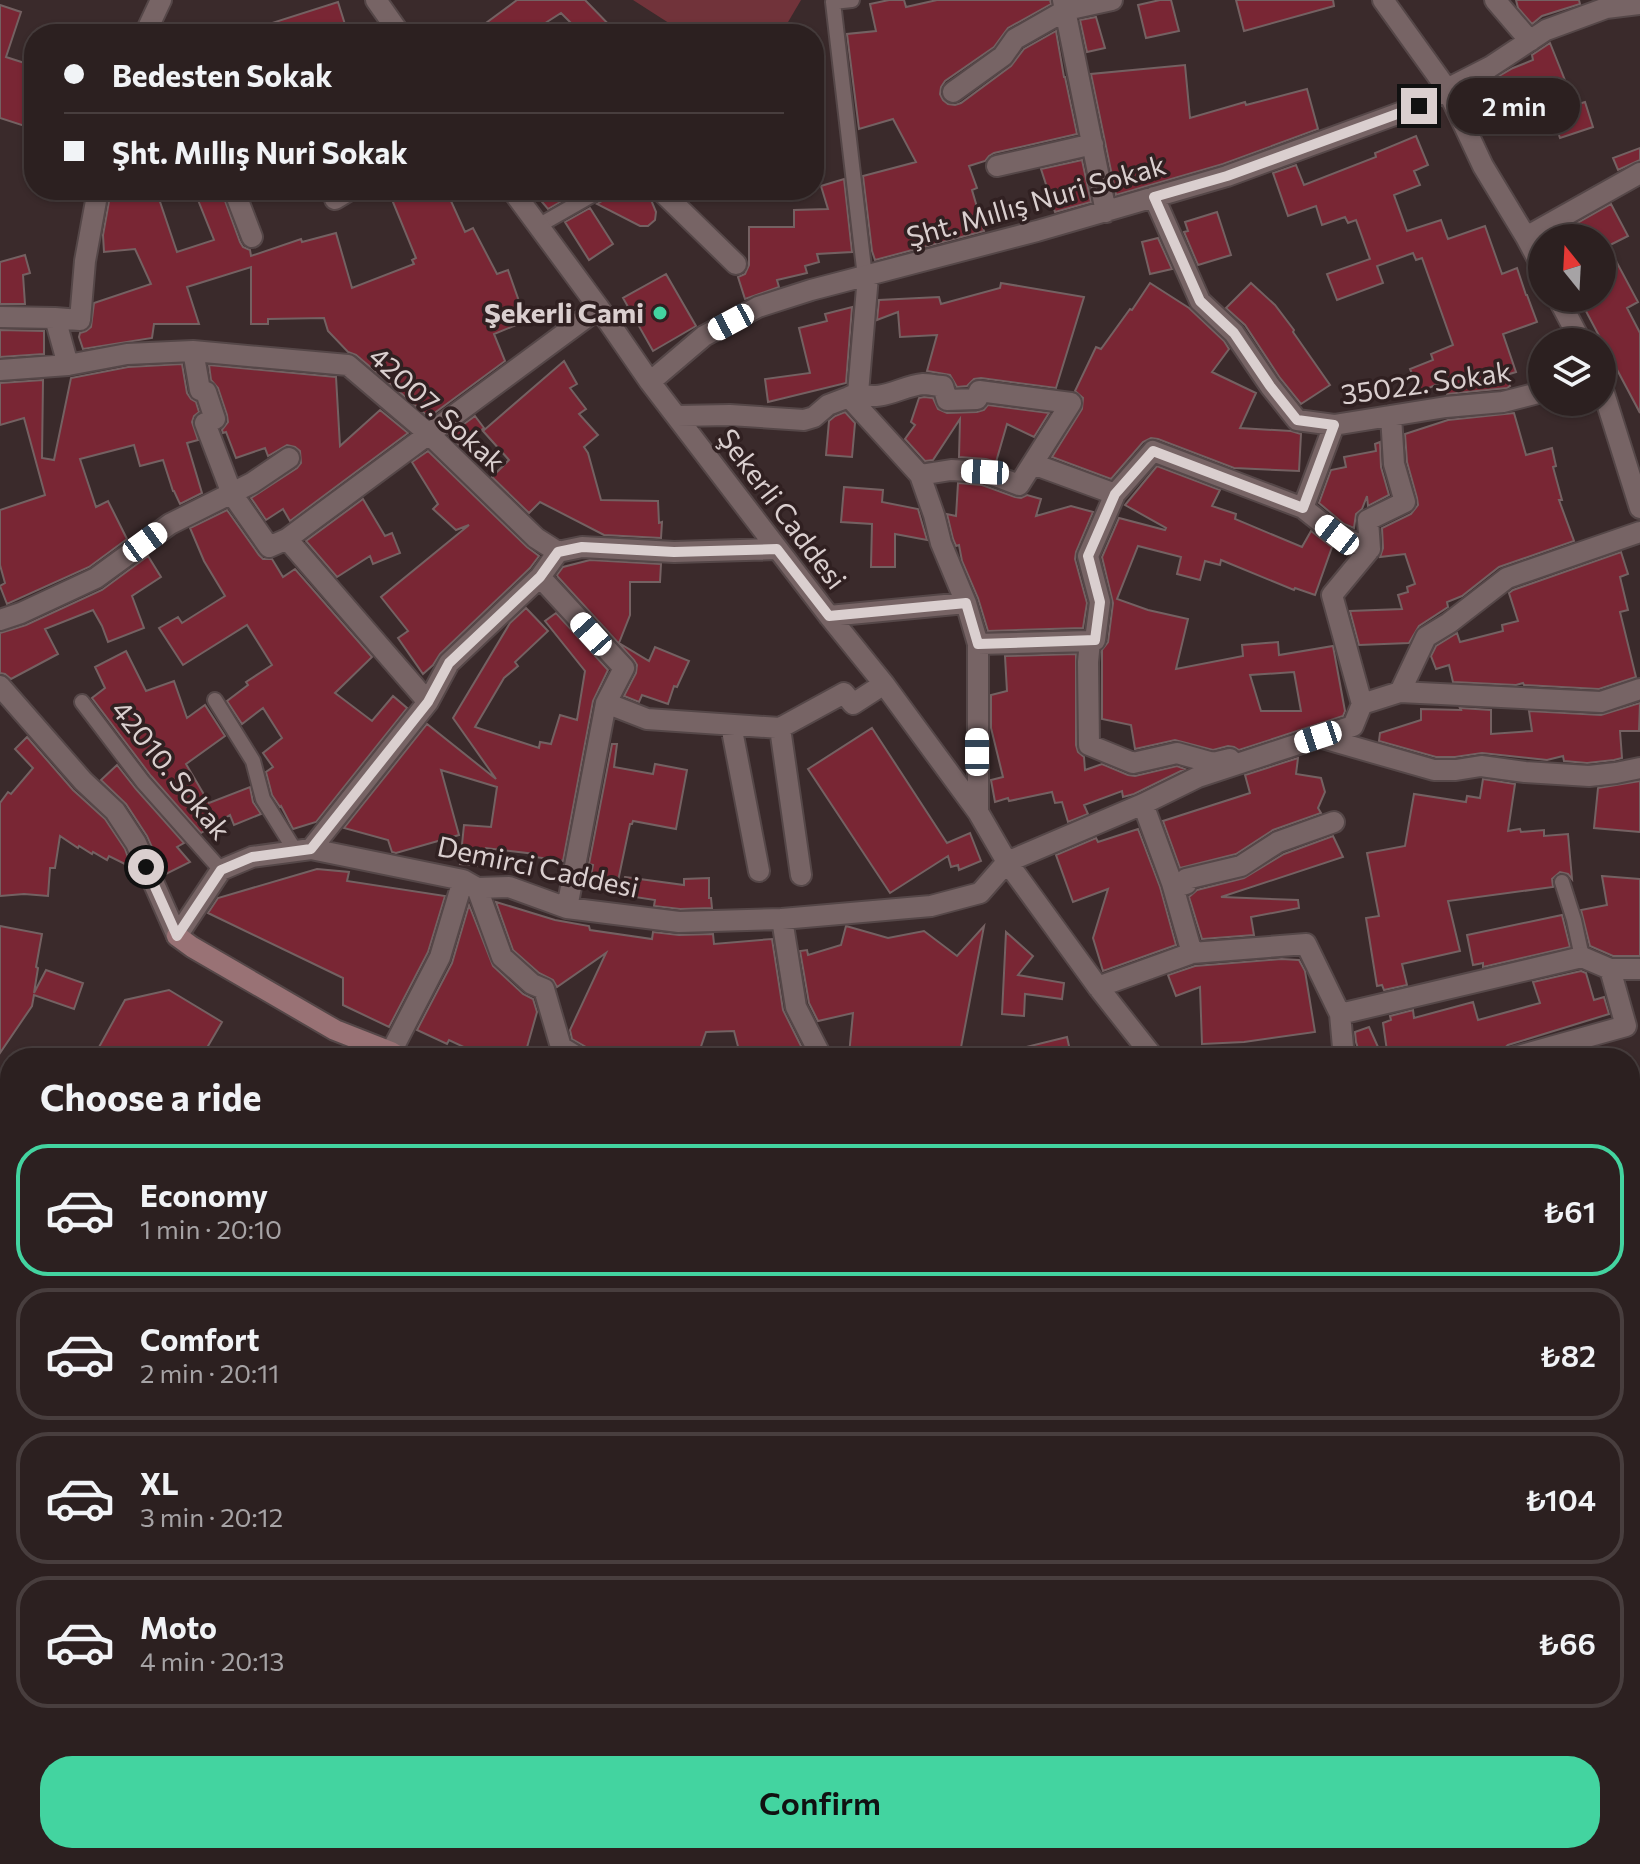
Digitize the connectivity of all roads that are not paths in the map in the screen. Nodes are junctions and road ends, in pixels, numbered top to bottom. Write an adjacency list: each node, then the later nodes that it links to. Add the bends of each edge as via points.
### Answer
1 (161, 0): 9 (street)
2 (376, 0): 10 (street)
3 (852, 0): 29 (lane, via 833,2)
4 (1112, 0): 8 (street)
5 (1383, 0): 12 (street)
6 (1495, 0): 11 (street)
7 (1640, 4): 11 (street, Şht. Mıllış Nuri Sokak, via 1606,8)
8 (1064, 5): 13 (street); 14 (street)
9 (150, 24)
10 (393, 24)
11 (1530, 41): 12 (street, Şht. Mıllış Nuri Sokak)
12 (1447, 89): 17 (street, Şht. Mıllış Nuri Sokak, via 1419,106); 26 (street, via 1483,166)
13 (953, 92)
14 (1093, 144): 15 (street); 23 (street)
15 (997, 166)
16 (1640, 173): 26 (street)
17 (1154, 197): 23 (street, Şht. Mıllış Nuri Sokak); 42 (street, 35022. Sokak, via 1200,301 1234,333 1297,420)
18 (96, 200): 32 (street, via 80,320)
19 (238, 200): 25 (street)
20 (519, 200): 24 (street, Şekerli Caddesi)
21 (584, 200): 24 (lane)
22 (670, 200): 28 (street)
23 (1106, 212): 29 (street, Şht. Mıllış Nuri Sokak)
24 (538, 226): 30 (street, Şekerli Caddesi)
25 (252, 237)
26 (1526, 237): 27 (street)
27 (1528, 241)
28 (736, 264)
29 (866, 276): 36 (street, Şht. Mıllış Nuri Sokak, via 758,307 704,336); 37 (street)
30 (599, 308): 36 (street, Şekerli Caddesi); 43 (street)
31 (0, 317): 32 (street)
32 (55, 318): 34 (street)
33 (193, 351): 34 (street, 42007. Sokak, via 127,354); 43 (street, 42007. Sokak, via 348,365); 47 (street, via 200,390 206,392 215,419 205,423)
34 (68, 365): 35 (street, 42007. Sokak)
35 (0, 370)
36 (650, 382): 39 (street, Şekerli Caddesi)
37 (854, 395): 39 (street, via 804,420); 45 (street, via 894,393 923,384 943,386 947,400 977,399 979,391 1071,403); 46 (street)
38 (1528, 396): 40 (street, 35022. Sokak)
39 (677, 416): 53 (street, Şekerli Caddesi)
40 (1391, 416): 42 (street, 35022. Sokak); 54 (street, via 1394,464 1405,502 1368,520)
41 (1611, 416): 50 (street)
42 (1334, 425): 49 (street)
43 (429, 434): 52 (street); 55 (street, 42007. Sokak, via 536,538)
44 (289, 458): 47 (street)
45 (1033, 464): 46 (street, via 1019,485 985,472); 48 (street)
46 (920, 475): 57 (street)
47 (232, 494): 52 (street); 59 (street, via 170,524 96,578)
48 (1115, 494): 49 (street, via 1153,451); 60 (street, via 1088,556 1100,602 1095,640)
49 (1303, 508): 54 (street, via 1337,535)
50 (1640, 508)
51 (1640, 532): 65 (street, via 1507,578 1426,637)
52 (278, 543): 68 (street)
53 (777, 549): 55 (street, via 674,552 582,547); 58 (street, Şekerli Caddesi)
54 (1370, 549): 70 (street, via 1332,595)
55 (558, 552): 56 (street)
56 (540, 577): 68 (street, via 449,663); 69 (street, via 624,668)
57 (966, 603): 58 (street); 61 (street)
58 (829, 616): 62 (street, Şekerli Caddesi)
59 (0, 620)
60 (1090, 641): 61 (street); 73 (street, via 1089,745 1133,763 1177,753 1213,763)
61 (978, 644): 76 (street)
62 (884, 684): 72 (street, via 853,704 844,693); 76 (street, Şekerli Caddesi)
63 (0, 686): 88 (street, via 115,811 136,843)
64 (1640, 689): 65 (street, via 1601,702)
65 (1400, 692): 70 (street)
66 (215, 700): 78 (lane, via 253,761 263,799)
67 (82, 702): 80 (lane, 42010. Sokak)
68 (428, 702): 78 (street)
69 (606, 703): 71 (street, via 647,719); 86 (street)
70 (1362, 704): 73 (street, via 1353,726)
71 (731, 725): 72 (street); 81 (street)
72 (780, 728): 82 (street)
73 (1318, 737): 74 (street, via 1434,770 1481,766 1589,776); 75 (street, via 1198,777)
74 (1640, 768)
75 (1143, 804): 79 (street); 84 (street)
76 (978, 812): 79 (street, Şekerli Caddesi)
77 (1334, 822): 84 (street, via 1278,842 1241,866 1186,879 1176,887)
78 (304, 850): 80 (street, Demirci Caddesi, via 252,857); 85 (street, Demirci Caddesi)
79 (1007, 862): 87 (street, Demirci Caddesi, via 980,893 931,906); 93 (street, Şekerli Caddesi)
80 (221, 870): 88 (street)
81 (759, 871)
82 (801, 875)
83 (1562, 882): 90 (lane)
84 (1172, 883): 89 (street)
85 (470, 884): 86 (street, Demirci Caddesi, via 509,887); 96 (street); 97 (street, via 502,957 544,989)
86 (567, 908): 87 (street, Demirci Caddesi, via 679,922)
87 (782, 919): 98 (street, via 796,1007)
88 (177, 936): 95 (main road, via 335,1030)
89 (1192, 953): 93 (street); 94 (street, via 1306,944)
90 (1582, 957): 91 (street); 94 (street)
91 (1610, 969): 92 (street); 101 (street, via 1626,1026)
92 (1640, 969)
93 (1098, 987): 99 (street, Şekerli Caddesi)
94 (1340, 1014): 100 (street)
95 (379, 1048)
96 (399, 1048)
97 (563, 1048)
98 (817, 1048)
99 (1146, 1048)
100 (1343, 1048)
101 (1547, 1048)

